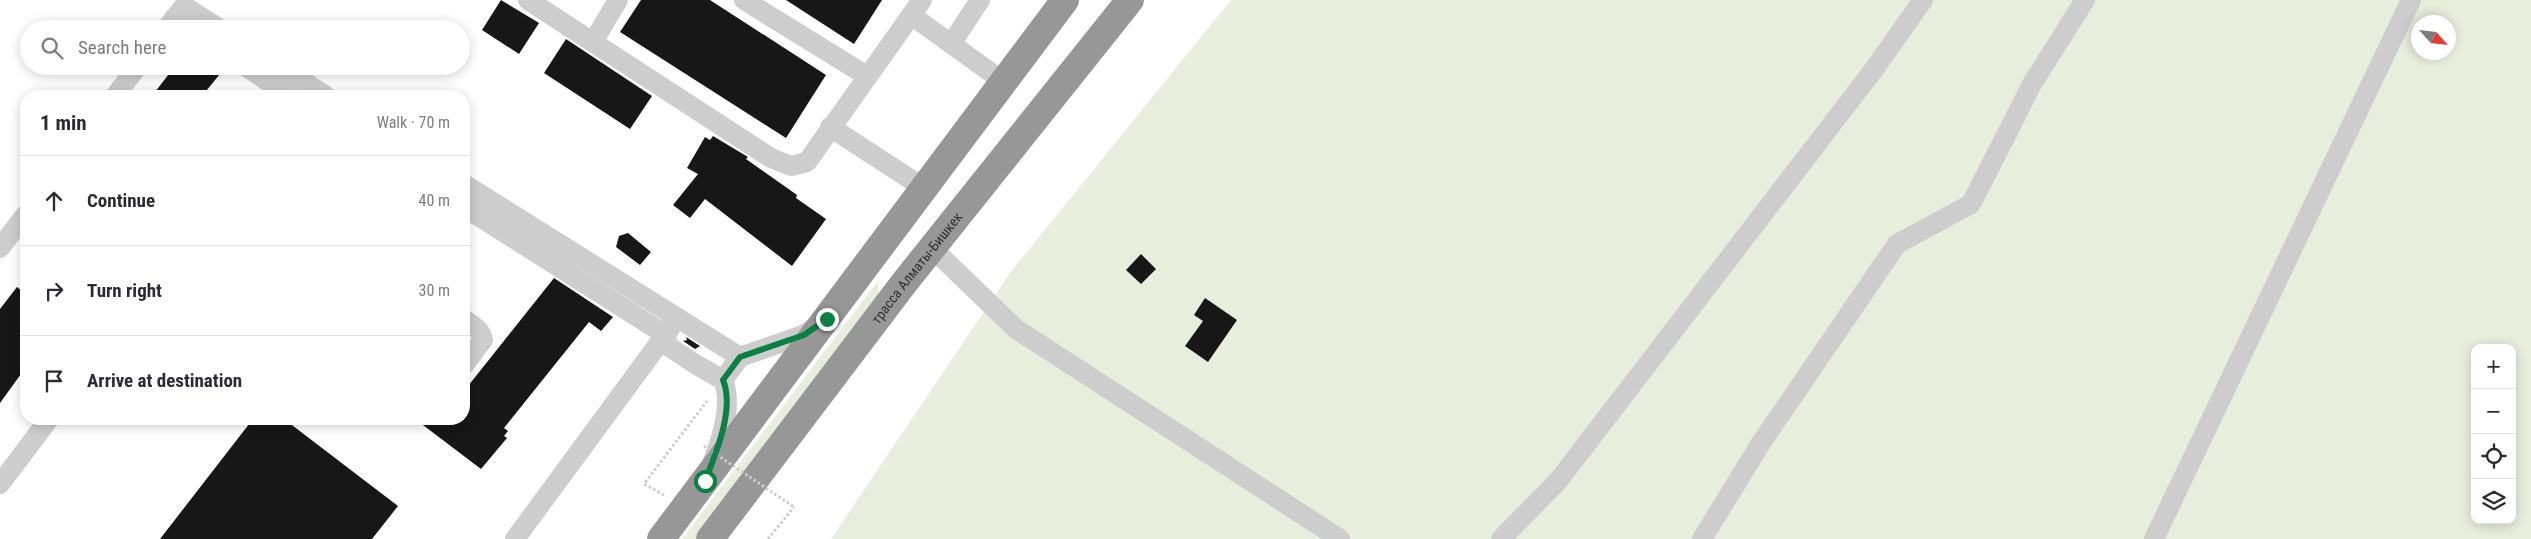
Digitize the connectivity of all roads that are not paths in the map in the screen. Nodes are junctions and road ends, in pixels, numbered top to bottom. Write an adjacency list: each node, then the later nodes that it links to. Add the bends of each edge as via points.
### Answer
1 (528, 0): 11 (street)
2 (618, 0): 11 (street)
3 (744, 0): 16 (street)
4 (980, 0): 12 (street)
5 (1064, 0): 17 (highway)
6 (1129, 0): 27 (highway, трасса Алматы-Бишкек)
7 (1923, 0): 41 (street, via 1875,68 1558,481)
8 (2085, 0): 42 (street, via 2032,84 1971,204 1897,244 1761,443)
9 (2411, 0): 43 (street)
10 (917, 7): 12 (street); 16 (street)
11 (593, 42): 21 (street, via 771,158 791,166 807,162)
12 (951, 44): 17 (street)
13 (131, 75): 18 (street)
14 (258, 75): 19 (street)
15 (293, 75): 20 (street)
16 (867, 76): 21 (street)
17 (1004, 82): 23 (highway)
18 (120, 90)
19 (280, 90)
20 (317, 90)
21 (830, 127): 23 (street)
22 (470, 188): 30 (street)
23 (924, 188): 28 (highway)
24 (470, 210): 30 (street)
25 (20, 222): 26 (street)
26 (0, 248)
27 (932, 248): 39 (highway, трасса Алматы-Бишкек); 40 (street, via 1016,329)
28 (827, 319): 32 (street, via 804,335); 35 (highway)
29 (470, 323): 31 (street, via 482,334 483,340)
30 (671, 327): 32 (street); 33 (street, via 668,346); 37 (street)
31 (470, 357)
32 (740, 357): 33 (street)
33 (723, 380): 35 (street, via 728,393 720,443)
34 (44, 425): 36 (street)
35 (705, 481): 38 (highway)
36 (0, 484)
37 (514, 539)
38 (661, 539)
39 (710, 539)
40 (1340, 539)
41 (1501, 539)
42 (1702, 539)
43 (2154, 539)

